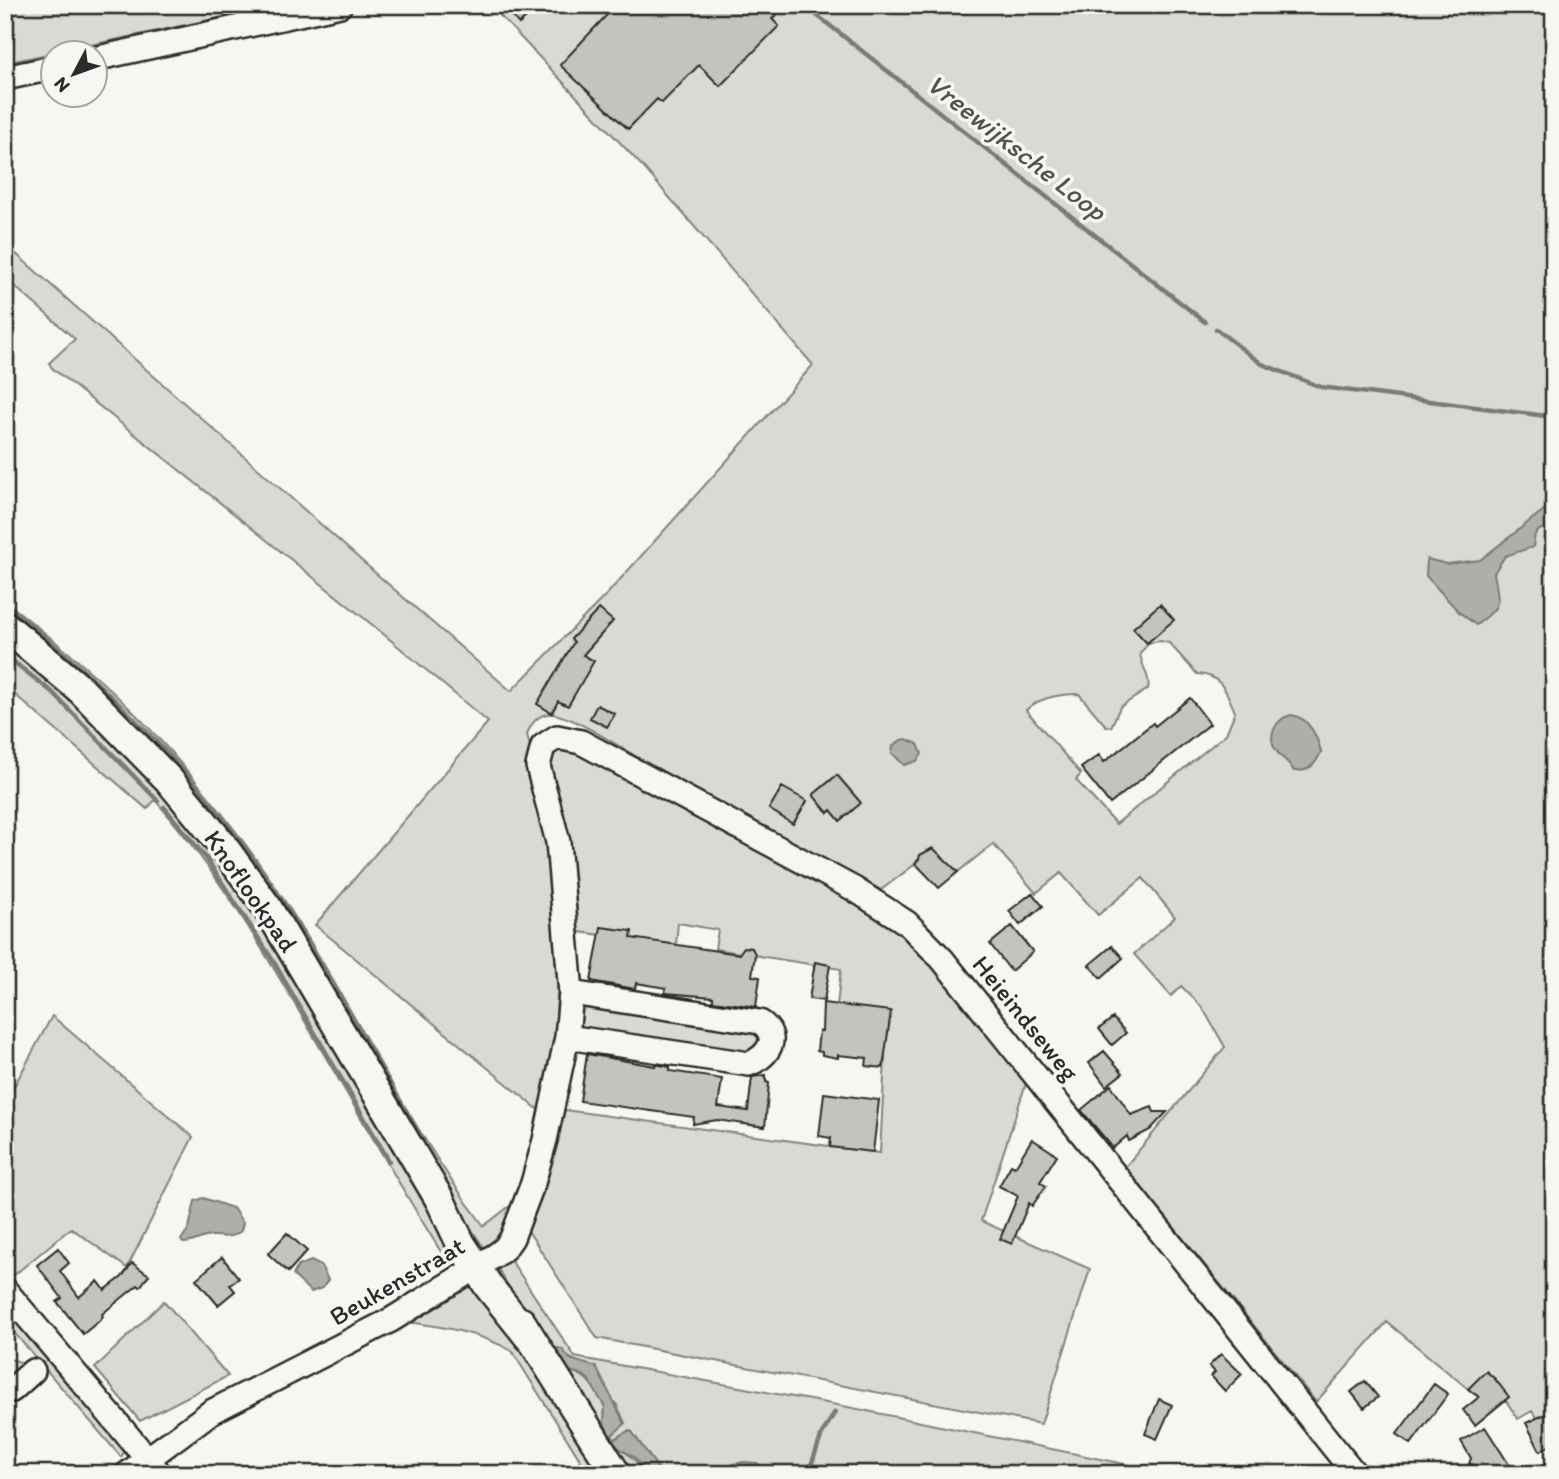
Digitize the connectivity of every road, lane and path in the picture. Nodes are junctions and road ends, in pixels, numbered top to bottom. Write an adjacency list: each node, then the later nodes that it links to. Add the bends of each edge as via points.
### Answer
1 (340, 5): 2 (street)
2 (108, 56)
3 (38, 71): 4 (street)
4 (5, 78)
5 (5, 626): 9 (main road, Knoflookpad, via 80,688 169,780 220,842 267,907 440,1200 461,1244)
6 (543, 746): 7 (street, Beukenstraat, via 538,766 558,842); 16 (street, Heieindseweg, via 557,737 580,742 854,889 907,923 942,959)
7 (571, 993): 8 (street, Beukenstraat); 8 (street, via 760,1021 772,1037 768,1052 749,1064)
8 (567, 1037): 9 (street, Beukenstraat, via 533,1183 512,1238)
9 (482, 1264): 13 (street, Beukenstraat, via 391,1320 211,1412); 15 (main road, Knoflookpad)
10 (5, 1290): 13 (street)
11 (33, 1371): 12 (street)
12 (12, 1390)
13 (153, 1466): 14 (street, Beukenstraat)
14 (127, 1474)
15 (616, 1474)
16 (1356, 1474)

